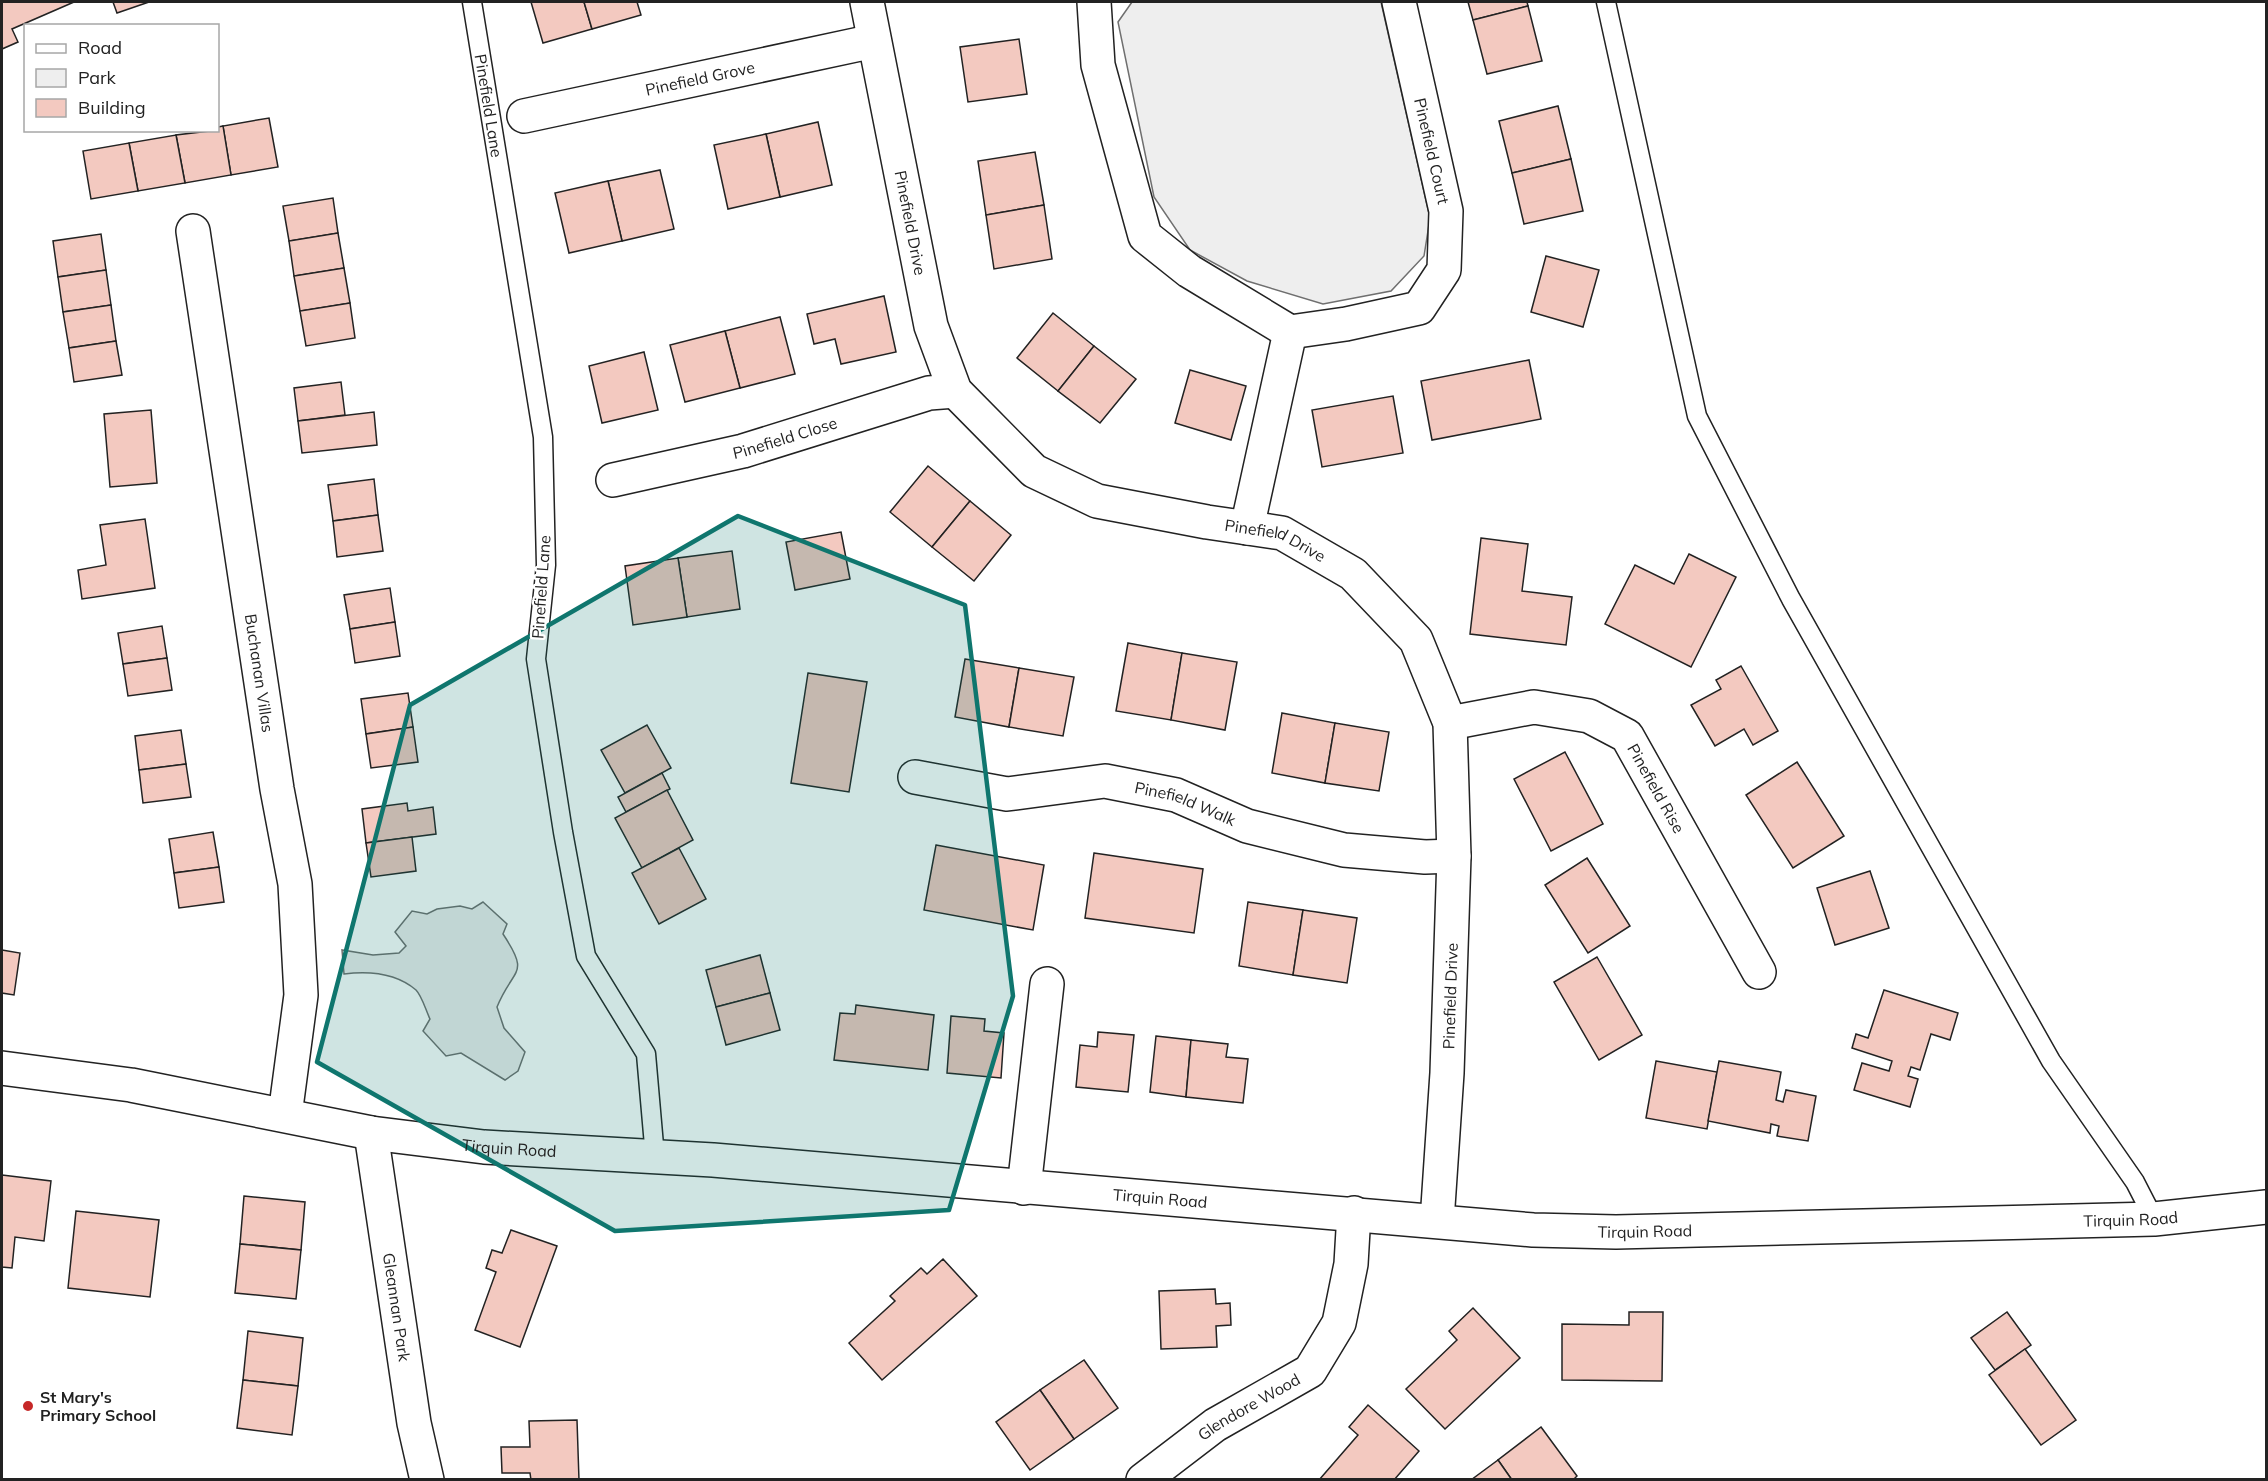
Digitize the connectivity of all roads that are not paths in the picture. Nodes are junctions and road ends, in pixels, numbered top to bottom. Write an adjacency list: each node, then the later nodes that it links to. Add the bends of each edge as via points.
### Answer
1 (472, 2): 21 (lane, Pinefield Lane, via 543,437 546,566 536,659 563,832 586,956 646,1054)
2 (867, 2): 6 (street, Pinefield Drive)
3 (1094, 2): 9 (street, via 1098,65 1145,236 1189,271)
4 (1399, 2): 9 (street, Pinefield Court, via 1446,211 1444,270 1419,308)
5 (1606, 2): 25 (lane, via 1697,416 1791,599 2045,1051 2135,1182)
6 (874, 41): 7 (street, Pinefield Grove); 10 (street, Pinefield Drive, via 931,326)
7 (524, 116)
8 (193, 231): 19 (street, Buchanan Villas, via 275,778 295,884 301,995)
9 (1290, 332): 12 (street)
10 (955, 391): 11 (street, Pinefield Close, via 929,393 743,451); 12 (street, Pinefield Drive, via 1034,471 1097,501)
11 (614, 480)
12 (1247, 528): 13 (street, Pinefield Drive, via 1282,533 1353,574 1416,640)
13 (1450, 723): 15 (street, Pinefield Drive); 16 (street, Pinefield Rise, via 1534,707 1589,716 1627,736)
14 (915, 777): 15 (street, Pinefield Walk, via 1007,794 1105,781 1176,795 1247,826 1344,850 1425,858)
15 (1454, 856): 26 (street, Pinefield Drive, via 1447,1073)
16 (1759, 972)
17 (1047, 984): 22 (street)
18 (2, 1068): 19 (street, Tirquin Road, via 131,1085)
19 (285, 1115): 20 (street, Tirquin Road)
20 (372, 1133): 21 (street, Tirquin Road, via 484,1147); 27 (street, Gleannan Park, via 414,1423)
21 (655, 1157): 22 (street, Tirquin Road)
22 (1024, 1188): 24 (street, Tirquin Road)
23 (2266, 1207): 25 (street, Tirquin Road)
24 (1354, 1214): 26 (street, Tirquin Road); 28 (street, Glendore Wood, via 1351,1264 1339,1323 1310,1371 1215,1425)
25 (2154, 1219): 26 (street, Tirquin Road, via 1617,1232 1533,1230)
26 (1437, 1221)
27 (427, 1479)
28 (1143, 1479)

